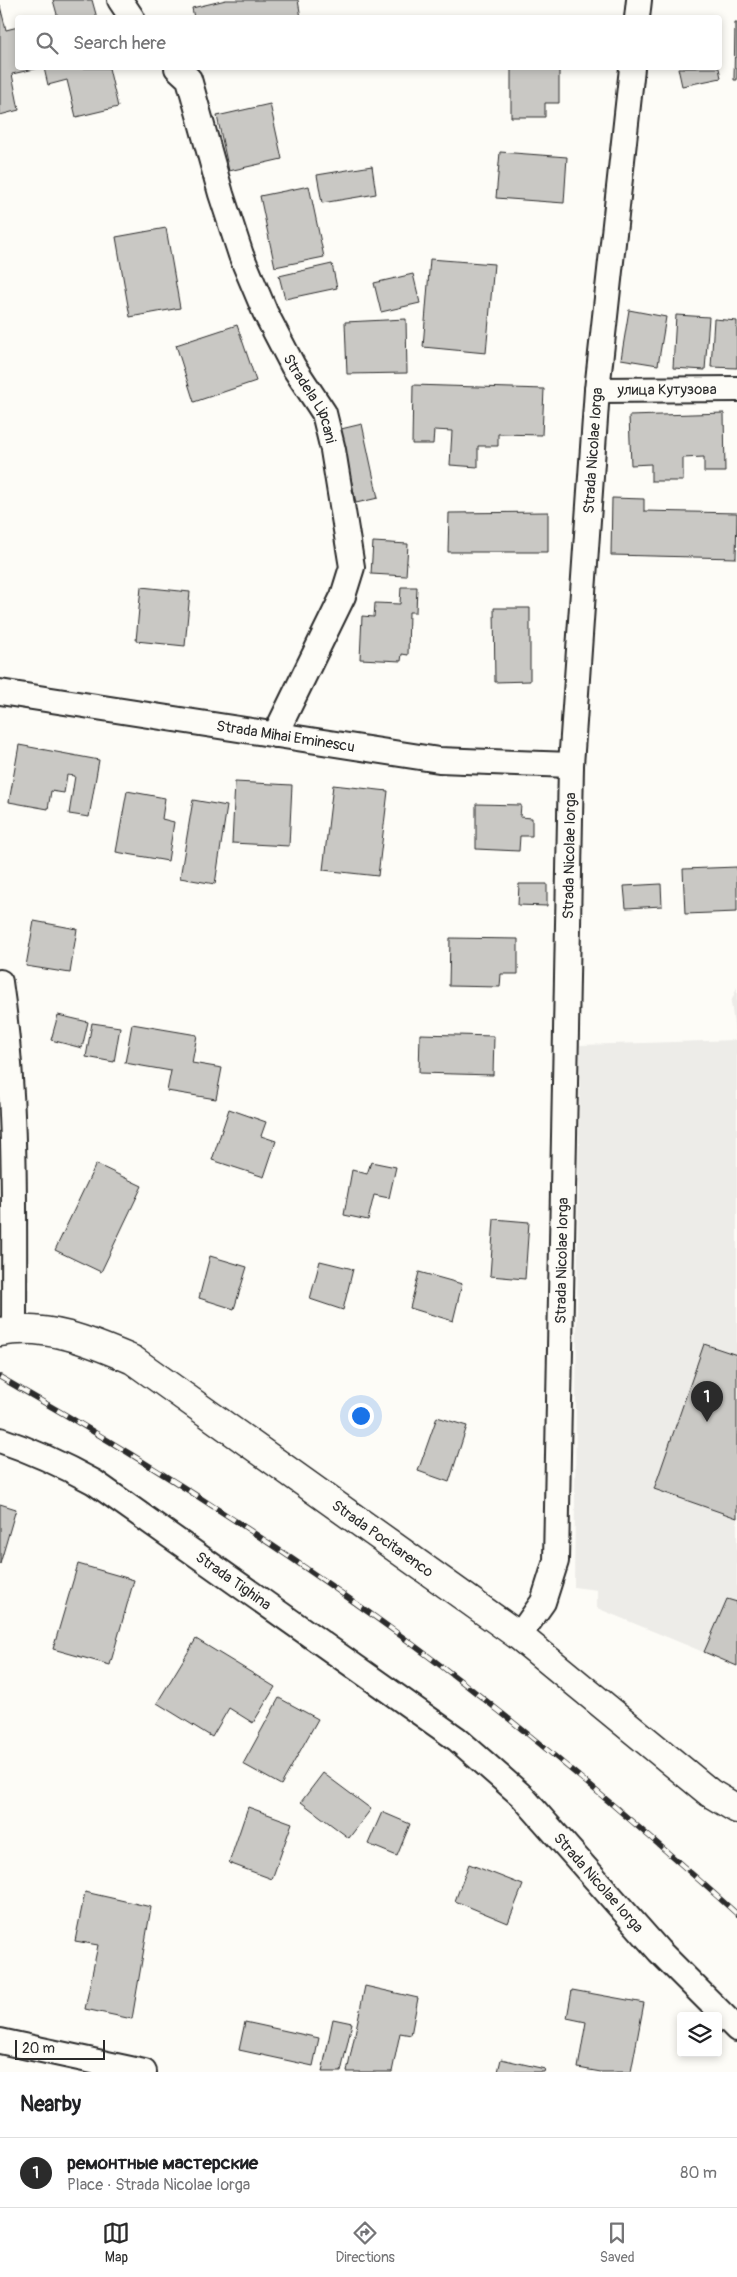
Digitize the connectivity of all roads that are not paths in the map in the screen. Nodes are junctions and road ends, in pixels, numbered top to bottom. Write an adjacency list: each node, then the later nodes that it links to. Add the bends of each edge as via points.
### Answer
1 (120, 0): 3 (street)
2 (639, 0): 4 (street)
3 (130, 15)
4 (637, 15)
5 (179, 70): 10 (street, Stradela Lipcani, via 188,80 241,255 265,312 293,366 324,412 352,567 343,596)
6 (632, 70): 8 (street, Strada Nicolae Iorga)
7 (737, 389): 8 (street, улица Кутузова)
8 (597, 390): 11 (street, Strada Nicolae Iorga)
9 (0, 692): 10 (street, Strada Mihai Eminescu)
10 (275, 735): 11 (street, Strada Mihai Eminescu, via 439,760)
11 (571, 765): 16 (street, Strada Nicolae Iorga, via 556,1561 543,1602)
12 (0, 982): 13 (street, via 6,1021)
13 (7, 1177): 14 (street)
14 (7, 1331): 16 (street, Strada Pocitarenco, via 56,1332 133,1360)
15 (0, 1440): 17 (street, Strada Tighina, via 62,1464 94,1482)
16 (519, 1636): 18 (street, Strada Pocitarenco, via 710,1793)
17 (456, 1739): 19 (street, Strada Nicolae Iorga, via 522,1796 659,1951)
18 (737, 1809)
19 (737, 2029)
20 (0, 2041): 21 (street)
21 (144, 2072)

